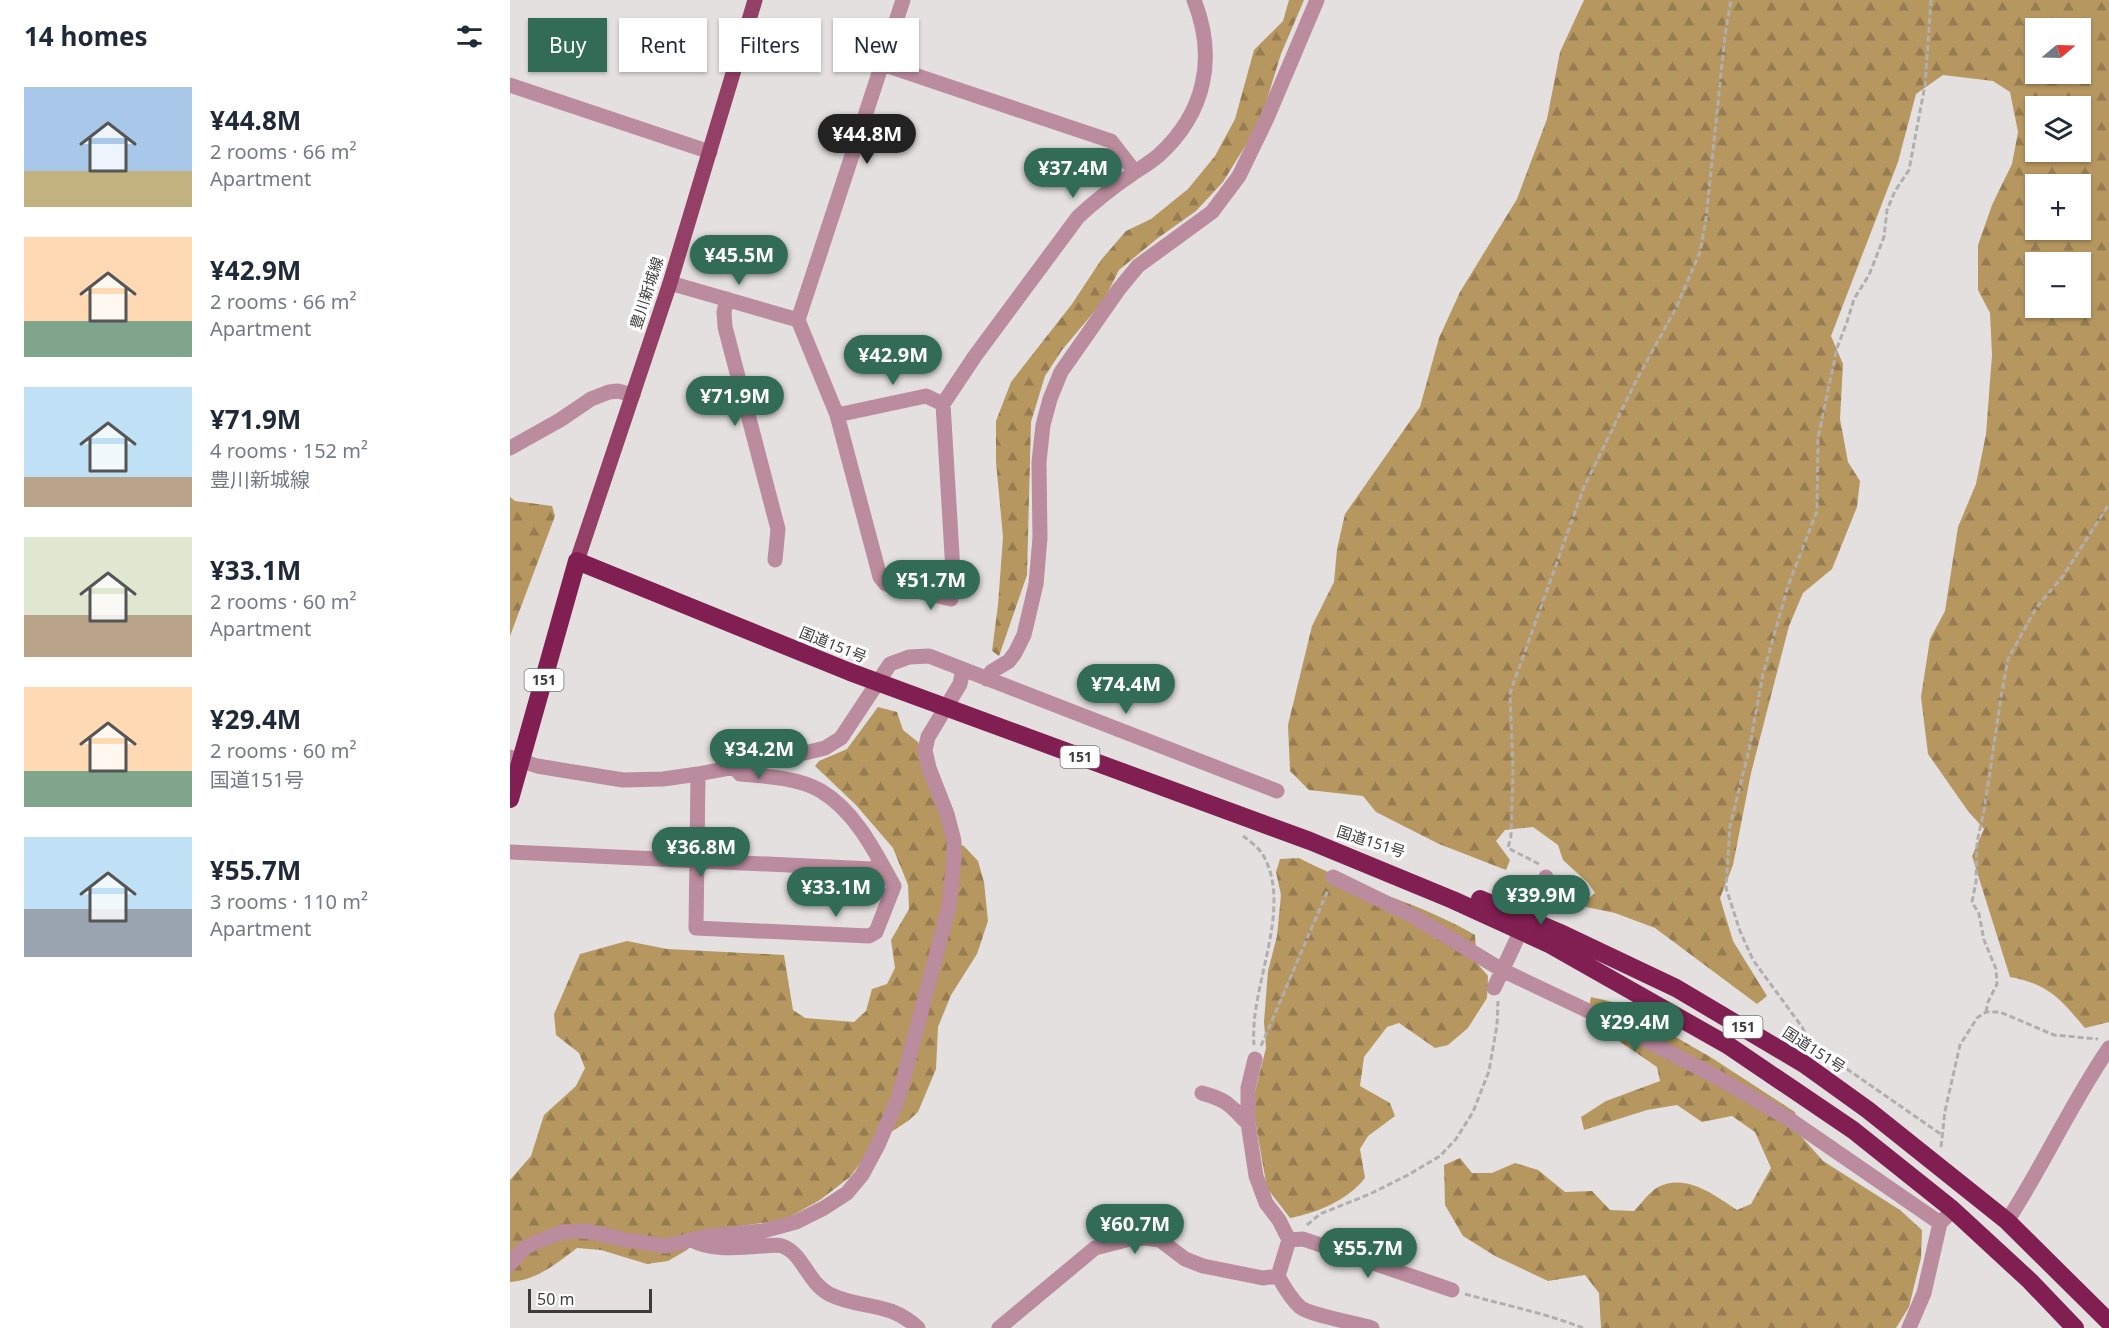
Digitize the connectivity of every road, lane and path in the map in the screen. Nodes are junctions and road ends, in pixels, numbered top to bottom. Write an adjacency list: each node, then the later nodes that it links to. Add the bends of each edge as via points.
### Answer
1 (755, 0): 11 (main road, 豊川新城線)
2 (903, 0): 7 (street)
3 (1194, 0): 12 (street, via 1207,50 1193,112 1179,135)
4 (1317, 0): 24 (street, via 1239,176 1212,212 1138,266 1062,372 1043,425 1036,584 1024,635 1009,661)
5 (1731, 0): 36 (path, via 1700,252 1676,308 1584,487 1510,693 1513,769 1508,848 1549,869)
6 (1931, 0): 44 (path, via 1925,85 1909,170 1887,210 1884,237 1854,298 1837,348 1818,438 1817,511 1788,586 1763,674 1731,826 1726,888 1753,960 1811,1044)
7 (897, 18)
8 (879, 72): 15 (street)
9 (906, 72): 12 (street, via 1111,141)
10 (510, 85): 11 (street)
11 (710, 152): 13 (main road, 豊川新城線)
12 (1135, 172): 17 (street, via 1078,217)
13 (670, 283): 14 (street); 16 (main road, 豊川新城線)
14 (727, 299): 15 (street); 21 (street, via 725,327 778,529)
15 (798, 320): 18 (street)
16 (633, 395): 19 (street, via 618,391 591,399); 22 (main road, 豊川新城線)
17 (943, 404): 18 (street, via 926,396); 18 (street, via 954,588 951,599 886,584 880,577)
18 (837, 415)
19 (510, 448)
20 (2109, 504): 39 (path, via 2036,608 2008,659 1977,842 1972,902 1996,969 1996,984)
21 (775, 560)
22 (577, 561): 25 (highway, 151); 31 (highway, 国道151号 / 151, via 850,672)
23 (963, 669): 24 (street); 26 (street, via 929,656 909,657 890,664 840,738 825,748); 50 (street, via 960,684 928,737 925,750 954,841 949,906 899,1096 878,1145 847,1193 824,1208 763,1232)
24 (986, 679): 28 (street)
25 (516, 759): 27 (street, via 623,780); 29 (highway, 151)
26 (735, 768): 27 (street); 34 (street, via 740,774 802,783 821,791 844,808)
27 (699, 774): 33 (street)
28 (1277, 790)
29 (510, 799)
30 (1240, 828): 41 (path, via 1263,854 1275,904 1258,993)
31 (1310, 841): 45 (highway, 国道151号 / 151, via 1458,890 1676,988 1804,1064); 46 (highway, 国道151号 / 151, via 1550,944 1661,1006 1729,1046 1843,1123)
32 (510, 852): 33 (street)
33 (697, 861): 34 (street, via 872,869); 34 (street, via 696,928 869,936 876,932 894,886)
34 (881, 863)
35 (1334, 877): 37 (street); 41 (path)
36 (1546, 877): 37 (street)
37 (1504, 966): 38 (street); 48 (street, via 1789,1119)
38 (1494, 988): 49 (path, via 1498,1000 1497,1025 1489,1071 1473,1112 1456,1139 1440,1156 1408,1175 1320,1214)
39 (1986, 1012): 40 (path, via 2000,1012 2054,1035); 44 (path, via 1977,1018 1960,1045)
40 (2105, 1043): 47 (street)
41 (1255, 1059): 43 (street, via 1248,1088)
42 (1202, 1093): 43 (street, via 1232,1106)
43 (1248, 1124): 49 (street, via 1256,1176 1266,1203)
44 (1942, 1135): 45 (path, via 1940,1150)
45 (1932, 1161): 47 (highway, 国道151号 / 151)
46 (1952, 1209): 48 (street); 60 (highway, 国道151号 / 151)
47 (2007, 1221): 54 (highway, 国道151号 / 151)
48 (1940, 1223): 59 (street, via 1924,1293)
49 (1287, 1236): 52 (street); 53 (street)
50 (692, 1240): 51 (street, via 666,1246 586,1231 563,1232 524,1248); 55 (street, via 725,1248 780,1245 800,1260 815,1283 828,1294 889,1309)
51 (510, 1264)
52 (1278, 1276): 56 (street, via 1263,1278 1203,1266 1185,1259 1160,1240 1130,1239 1095,1248); 57 (street, via 1300,1308)
53 (1452, 1290): 58 (path)
54 (2109, 1322)
55 (918, 1328)
56 (999, 1328)
57 (1372, 1328)
58 (1583, 1328)
59 (1909, 1328)
60 (2075, 1328)

